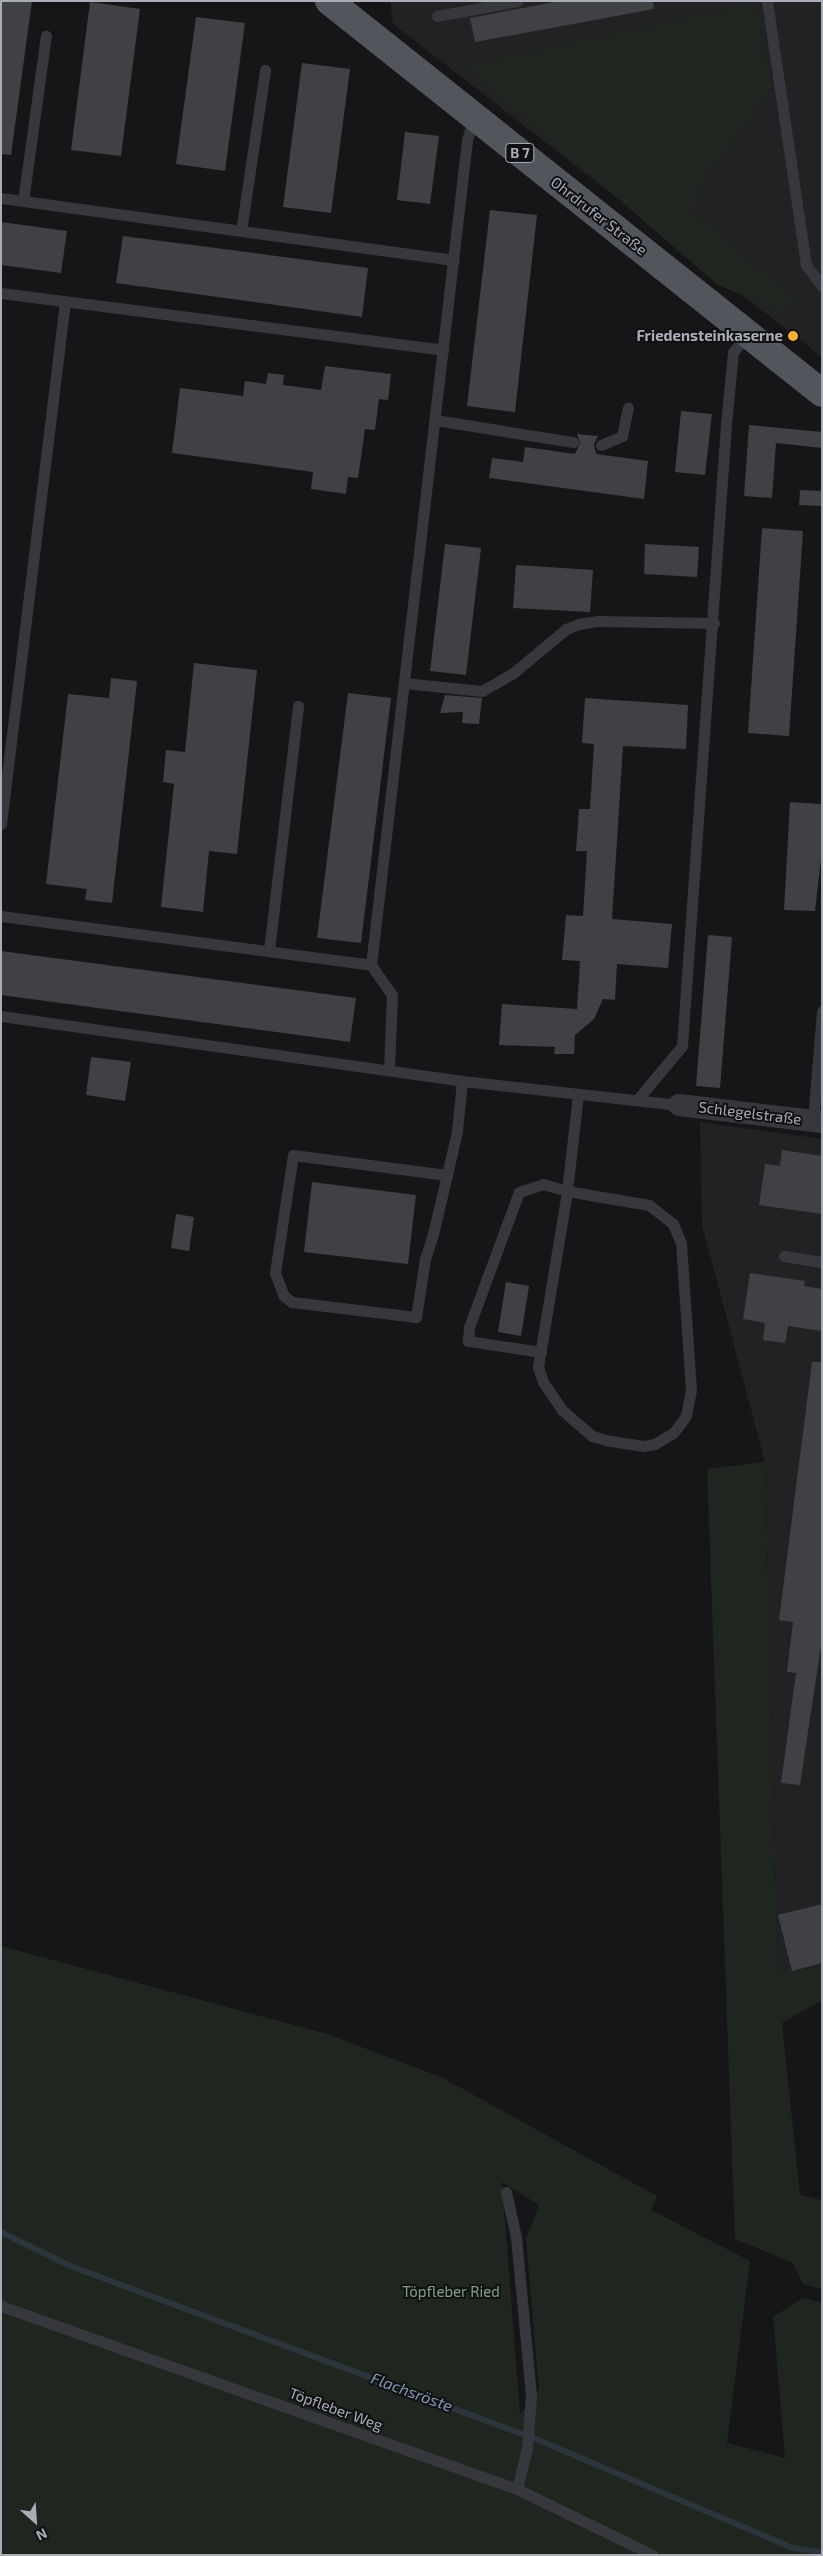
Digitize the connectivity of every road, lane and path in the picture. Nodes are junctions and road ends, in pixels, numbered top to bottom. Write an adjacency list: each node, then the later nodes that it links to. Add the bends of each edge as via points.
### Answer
1 (329, 1): 7 (main road, Ohrdrufer Straße / B 7)
2 (518, 1): 4 (lane)
3 (767, 1): 12 (lane, via 806,265)
4 (437, 16)
5 (46, 36): 9 (lane)
6 (265, 70): 10 (lane)
7 (474, 117): 11 (lane, via 467,140); 15 (main road, Ohrdrufer Straße / B 7)
8 (1, 198): 9 (lane)
9 (23, 201): 10 (lane)
10 (242, 231): 11 (lane)
11 (454, 260): 16 (lane)
12 (822, 286)
13 (1, 294): 14 (lane)
14 (65, 302): 16 (lane); 25 (lane)
15 (748, 334): 17 (main road, Ohrdrufer Straße / B 7); 22 (lane, via 733,352)
16 (443, 350): 19 (lane)
17 (822, 392)
18 (628, 408): 21 (lane, via 622,436)
19 (435, 420): 20 (lane); 23 (lane)
20 (573, 442)
21 (601, 445)
22 (714, 623): 23 (lane, via 597,621 579,624 566,629 512,674 482,691); 36 (lane, via 682,1046)
23 (404, 683): 29 (lane)
24 (298, 706): 28 (lane)
25 (6, 754): 26 (lane)
26 (1, 824)
27 (1, 916): 28 (lane)
28 (269, 950): 29 (lane)
29 (371, 965): 32 (lane, via 392,995)
30 (822, 1011): 35 (lane)
31 (1, 1016): 32 (lane)
32 (389, 1070): 33 (lane)
33 (462, 1081): 34 (lane); 39 (lane)
34 (578, 1094): 36 (lane); 40 (lane)
35 (818, 1099): 38 (lane)
36 (637, 1100): 37 (lane)
37 (679, 1104): 38 (street, Schlegelstraße)
38 (817, 1122)
39 (447, 1175): 39 (lane, via 424,1259 416,1317 292,1302 284,1296 275,1273 293,1155)
40 (567, 1191): 43 (lane); 43 (lane, via 543,1184 519,1192 469,1327 468,1340); 43 (lane, via 637,1201 659,1210 673,1224 681,1243 691,1390 686,1416 672,1433 649,1445 592,1436 562,1410 543,1382 538,1367)
41 (784, 1256): 42 (lane)
42 (822, 1262)
43 (541, 1352)
44 (506, 2192): 46 (lane, via 516,2237 530,2425)
45 (1, 2306): 46 (lane, Töpfleber Weg)
46 (517, 2489): 47 (lane, Töpfleber Weg)
47 (653, 2555)

